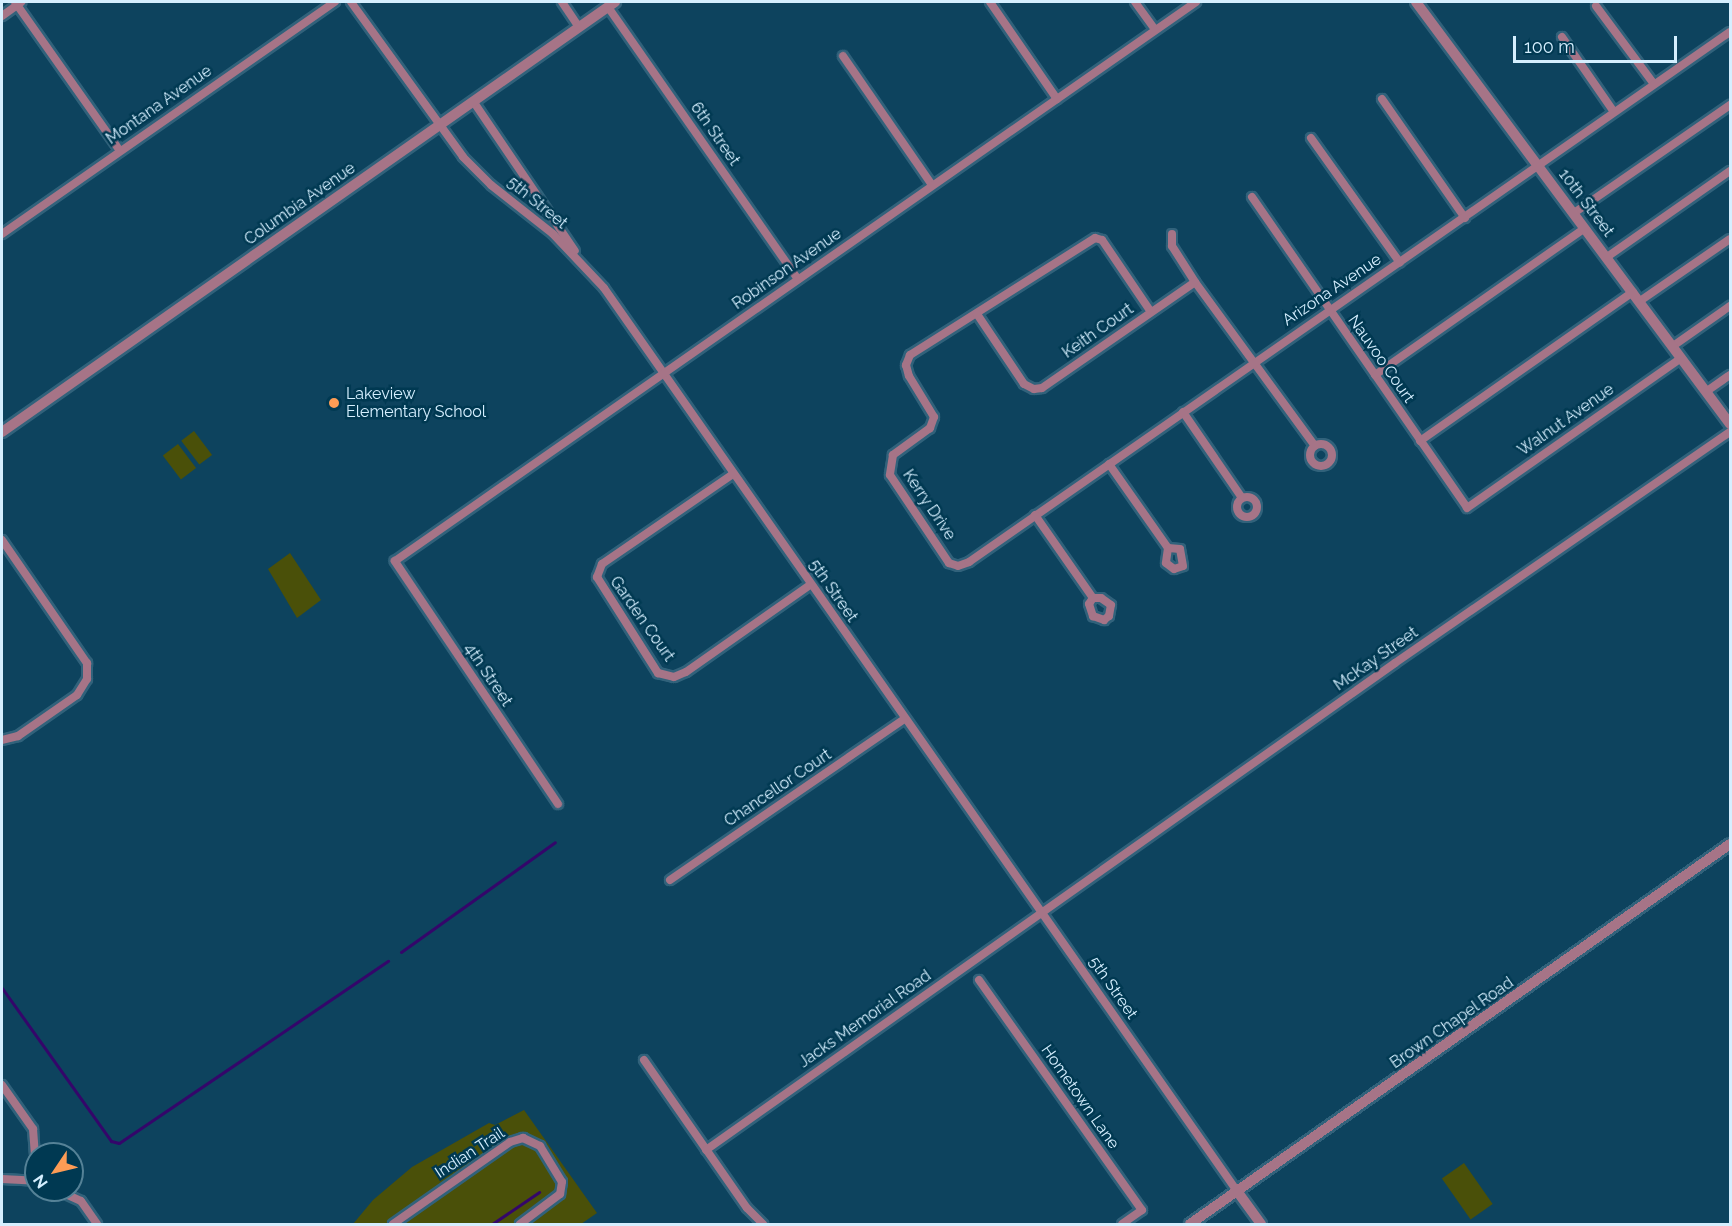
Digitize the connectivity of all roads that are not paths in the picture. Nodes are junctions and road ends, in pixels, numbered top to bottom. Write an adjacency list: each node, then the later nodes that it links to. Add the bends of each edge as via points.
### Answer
1 (335, 2): 25 (street, Montana Avenue)
2 (351, 2): 23 (street, 5th Street)
3 (562, 2): 12 (street)
4 (990, 2): 18 (street)
5 (1135, 2): 13 (street)
6 (1196, 2): 13 (street, Robinson Avenue)
7 (1416, 2): 26 (street, 10th Street)
8 (18, 3): 11 (street); 25 (street)
9 (612, 4): 12 (street, Columbia Avenue); 39 (street, 6th Street)
10 (1596, 6): 17 (street)
11 (2, 16)
12 (579, 27): 20 (street, Columbia Avenue)
13 (1155, 30): 18 (street, Robinson Avenue)
14 (1731, 32): 17 (street, Arizona Avenue)
15 (1562, 38): 22 (street)
16 (843, 56): 28 (street)
17 (1654, 84): 22 (street, Arizona Avenue)
18 (1057, 99): 28 (street, Robinson Avenue)
19 (1382, 99): 31 (street)
20 (473, 100): 23 (street, Columbia Avenue); 37 (street)
21 (1731, 105): 30 (street)
22 (1614, 112): 26 (street, Arizona Avenue)
23 (438, 125): 37 (street, 5th Street, via 491,185); 55 (street, Columbia Avenue)
24 (1311, 138): 38 (street)
25 (120, 151): 33 (street, Montana Avenue)
26 (1539, 166): 30 (street, 10th Street); 31 (street, Arizona Avenue)
27 (1731, 171): 36 (street)
28 (932, 185): 39 (street, Robinson Avenue)
29 (1252, 197): 43 (street, Nauvoo Court)
30 (1574, 213): 32 (street, 10th Street)
31 (1465, 218): 38 (street, Arizona Avenue)
32 (1585, 228): 36 (street, 10th Street); 50 (street)
33 (2, 234)
34 (1172, 234): 40 (street, via 1172,246)
35 (1731, 239): 41 (street)
36 (1607, 257): 41 (street, 10th Street)
37 (582, 261): 49 (street, 5th Street)
38 (1400, 263): 43 (street, Arizona Avenue)
39 (798, 279): 49 (street, Robinson Avenue)
40 (1195, 282): 44 (street); 48 (street)
41 (1637, 297): 46 (street, 10th Street); 57 (street)
42 (1731, 306): 46 (street)
43 (1329, 311): 48 (street, Arizona Avenue); 50 (street, Nauvoo Court)
44 (1151, 312): 45 (street, Keith Court, via 1102,240 1095,238); 45 (street, Keith Court, via 1042,388 1034,389 1024,384)
45 (977, 314): 67 (street, Kerry Drive, via 961,320 910,355 906,365 909,376 934,417 930,428 893,455 888,468)
46 (1673, 346): 47 (street, 10th Street)
47 (1681, 358): 52 (street, 10th Street); 62 (street, Walnut Avenue)
48 (1255, 362): 53 (street, Arizona Avenue); 58 (street)
49 (662, 374): 60 (street, 5th Street); 66 (street, Robinson Avenue)
50 (1375, 375): 57 (street, Nauvoo Court)
51 (1731, 375): 52 (street)
52 (1707, 391): 54 (street, 10th Street)
53 (1183, 412): 59 (street, Arizona Avenue); 61 (street)
54 (1731, 424)
55 (2, 432)
56 (1731, 432): 75 (street, McKay Street)
57 (1420, 441): 62 (street, Nauvoo Court)
58 (1315, 446)
59 (1109, 464): 63 (street, Arizona Avenue); 65 (street)
60 (732, 474): 68 (street, 5th Street); 68 (street, Garden Court, via 602,564 597,577 658,673 674,677 686,672)
61 (1242, 498)
62 (1467, 508)
63 (1035, 515): 67 (street, Arizona Avenue, via 969,562 958,566); 69 (street)
64 (2, 540): 71 (street, via 87,663 87,680 76,695 18,736)
65 (1168, 548)
66 (395, 561): 72 (street, 4th Street)
67 (949, 563)
68 (810, 585): 70 (street, 5th Street)
69 (1093, 598)
70 (903, 720): 74 (street, Chancellor Court); 75 (street, 5th Street)
71 (2, 740)
72 (558, 804)
73 (1731, 844): 83 (street, Brown Chapel Road)
74 (670, 880)
75 (1041, 913): 80 (street, Jacks Memorial Road); 83 (street, 5th Street)
76 (979, 980): 89 (street, Hometown Lane, via 1142,1210)
77 (644, 1060): 80 (street)
78 (2, 1085): 79 (street, via 33,1129)
79 (34, 1142)
80 (706, 1150): 88 (street)
81 (2, 1179): 82 (street)
82 (24, 1180)
83 (1237, 1191): 90 (street, Brown Chapel Road); 91 (street, 5th Street)
84 (82, 1202): 85 (street)
85 (97, 1224)
86 (393, 1224): 87 (street, Indian Trail, via 510,1142 524,1138 540,1146 562,1182 560,1194)
87 (520, 1224)
88 (763, 1224)
89 (1122, 1224)
90 (1190, 1224)
91 (1261, 1224)

